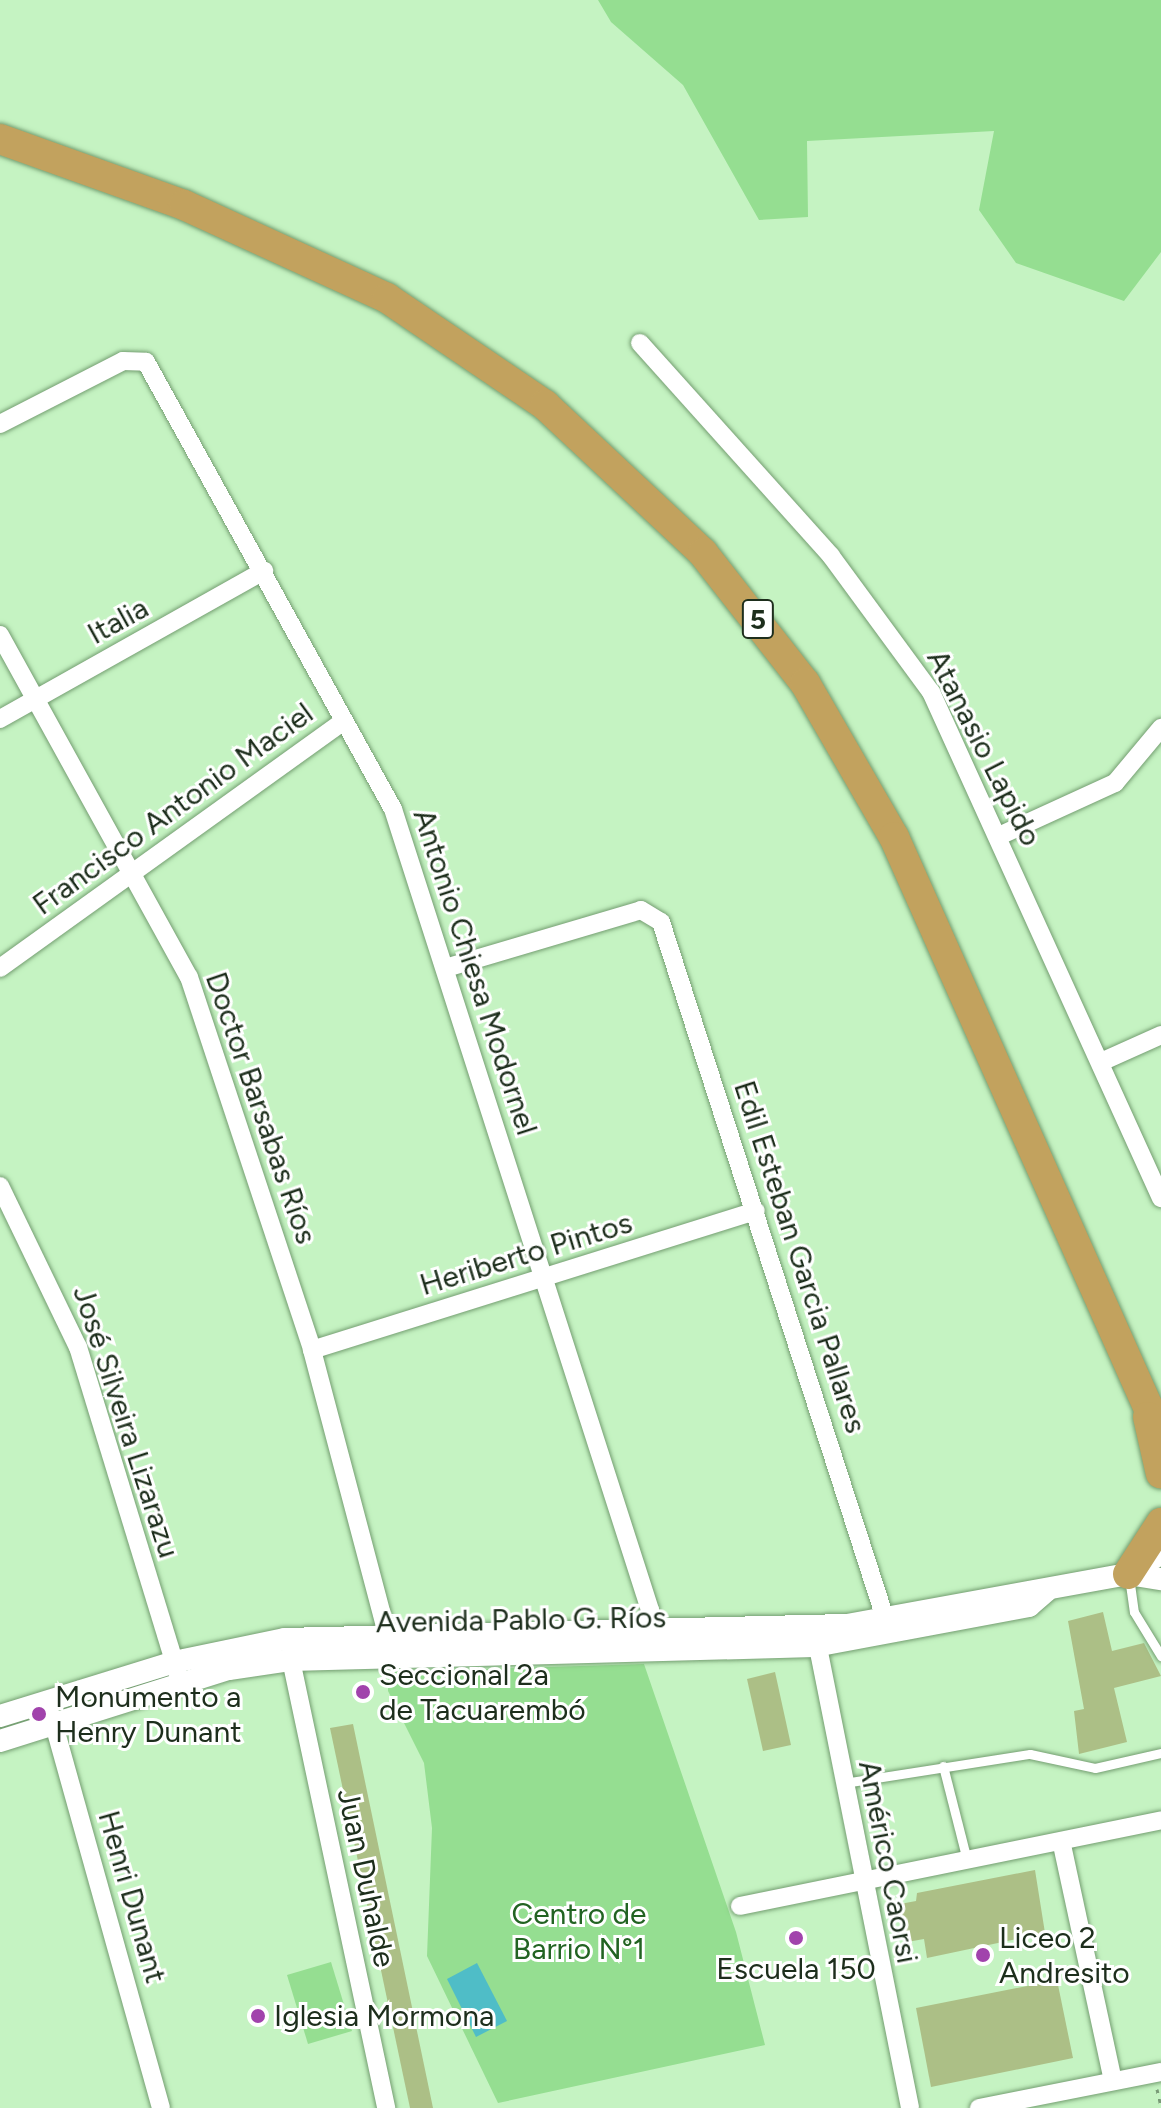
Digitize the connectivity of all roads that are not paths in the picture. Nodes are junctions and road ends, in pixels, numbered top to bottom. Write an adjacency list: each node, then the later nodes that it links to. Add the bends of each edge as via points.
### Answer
1 (0, 139): 21 (highway, 5, via 184,205 387,298 545,405 703,553 805,683 894,837)
2 (640, 343): 10 (street, Atanasio Lapido, via 883,620 931,692)
3 (0, 424): 4 (street, Antonio Chiesa Modornel, via 142,358)
4 (264, 571): 6 (street, Italia); 8 (street, Antonio Chiesa Modornel)
5 (0, 635): 6 (street, Doctor Barsabas Ríos)
6 (35, 699): 7 (street, Italia); 11 (street, Doctor Barsabas Ríos)
7 (0, 719)
8 (340, 724): 11 (street, Francisco Antonio Maciel); 12 (street, Antonio Chiesa Modornel, via 393,809)
9 (1161, 728): 10 (street, via 1115,783)
10 (999, 836): 15 (street, Atanasio Lapido)
11 (131, 873): 13 (street, Francisco Antonio Maciel); 20 (street, Doctor Barsabas Ríos, via 189,977)
12 (449, 967): 18 (street, Edil Esteban Garcia Pallares, via 641,910 655,916); 19 (street, Antonio Chiesa Modornel)
13 (0, 968)
14 (1161, 1035): 15 (street)
15 (1101, 1062): 17 (street, Atanasio Lapido)
16 (0, 1186): 35 (street, José Silveira Lizarazu, via 78,1347)
17 (1161, 1198)
18 (756, 1211): 19 (street, Heriberto Pintos); 29 (street, Edil Esteban Garcia Pallares)
19 (543, 1278): 20 (street, Heriberto Pintos); 32 (street, Antonio Chiesa Modornel)
20 (312, 1350): 30 (street, Doctor Barsabas Ríos)
21 (1154, 1412): 22 (highway, 5); 23 (highway)
22 (1161, 1436)
23 (1161, 1474)
24 (1161, 1523): 26 (highway)
25 (1161, 1553): 26 (street, Avenida Pablo G. Ríos)
26 (1128, 1574): 27 (street, Avenida Pablo G. Ríos); 28 (street, Avenida Pablo G. Ríos); 33 (lane, via 1134,1612)
27 (1161, 1579)
28 (1046, 1591): 29 (street, Avenida Pablo G. Ríos); 31 (street, Avenida Pablo G. Ríos, via 1029,1606)
29 (885, 1618): 31 (street, Avenida Pablo G. Ríos)
30 (387, 1633): 32 (street, Avenida Pablo G. Ríos); 35 (street, Avenida Pablo G. Ríos, via 285,1639)
31 (815, 1636): 32 (street, Avenida Pablo G. Ríos); 42 (street, Américo Caorsi)
32 (650, 1637): 34 (street, Avenida Pablo G. Ríos)
33 (1161, 1656)
34 (291, 1660): 35 (street, Avenida Pablo G. Ríos); 51 (street, Juan Duhalde)
35 (178, 1672): 36 (street, Avenida Pablo G. Ríos); 38 (street, Avenida Pablo G. Ríos)
36 (47, 1702): 37 (street, Avenida Pablo G. Ríos); 38 (street, Henri Dunant)
37 (0, 1716)
38 (54, 1724): 39 (street, Avenida Pablo G. Ríos); 50 (street, Henri Dunant)
39 (0, 1741)
40 (1161, 1753): 41 (lane, via 1095,1768 1030,1754)
41 (943, 1766): 42 (lane); 45 (lane)
42 (844, 1783): 46 (street, Américo Caorsi)
43 (1161, 1820): 44 (street)
44 (1062, 1845): 45 (street); 49 (street)
45 (968, 1861): 46 (street)
46 (863, 1881): 47 (street); 52 (street, Américo Caorsi)
47 (740, 1906)
48 (1161, 2072): 49 (street)
49 (1113, 2081): 53 (street)
50 (161, 2108)
51 (386, 2108)
52 (910, 2108)
53 (979, 2108)

